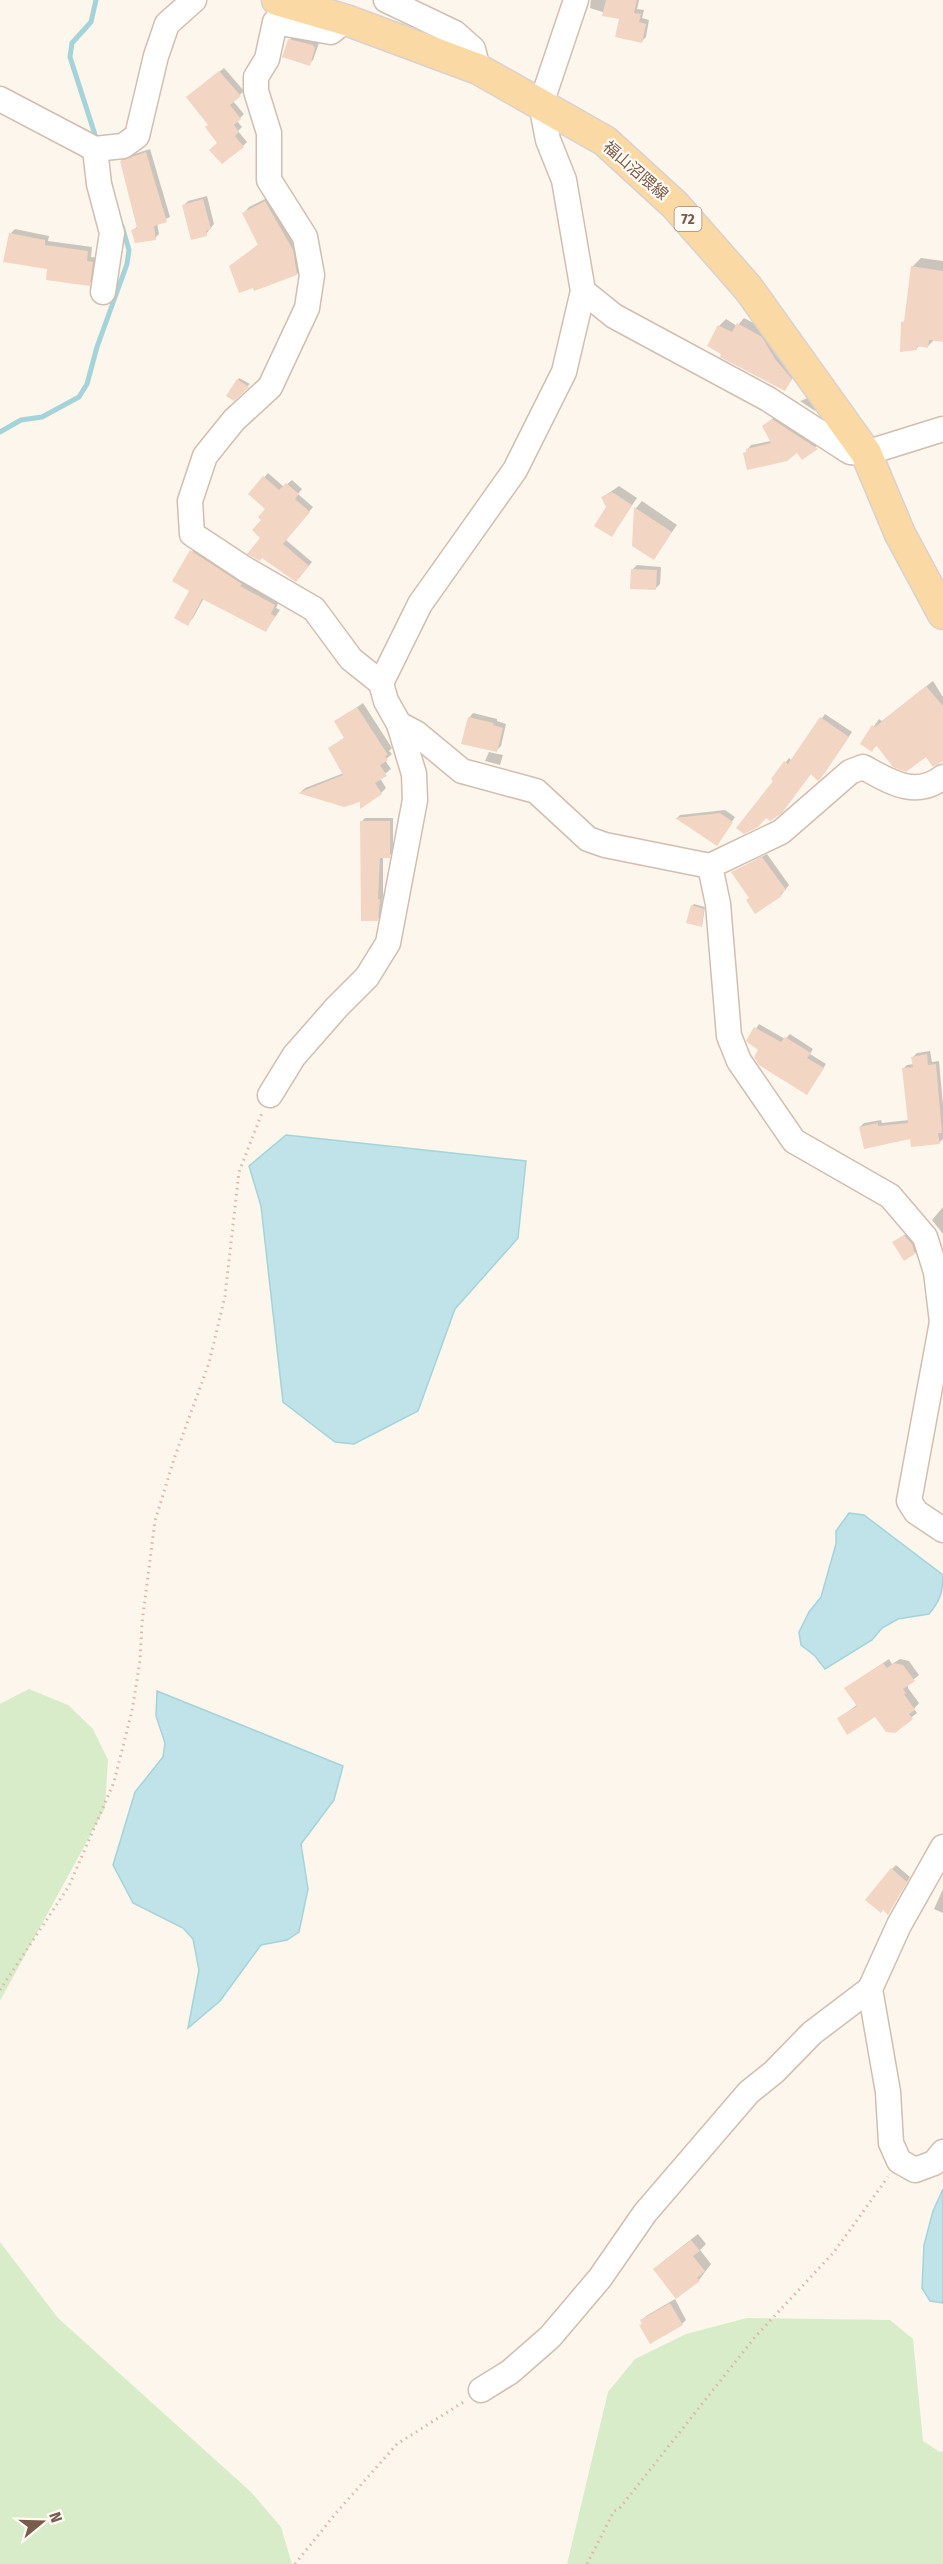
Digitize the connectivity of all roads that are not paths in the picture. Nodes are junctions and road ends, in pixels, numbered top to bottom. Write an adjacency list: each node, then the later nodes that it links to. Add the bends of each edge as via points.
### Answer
1 (195, 0): 9 (street, via 167,24 137,136 123,146)
2 (277, 0): 5 (main road, 福山沼隈線 / 72)
3 (386, 0): 6 (street, via 454,33 473,49)
4 (576, 0): 8 (street)
5 (346, 20): 6 (main road, 福山沼隈線 / 72); 15 (street, via 331,32 275,22 267,58 256,77 256,91 269,133 269,180 305,237 312,275 307,308 270,387 234,420 205,456 190,501 192,534 314,609 351,659)
6 (478, 69): 8 (main road, 福山沼隈線 / 72)
7 (0, 99): 9 (street)
8 (541, 105): 10 (street, via 548,140 564,180); 13 (main road, 福山沼隈線 / 72, via 605,141 675,205 748,288)
9 (95, 149): 11 (street, via 99,184 112,233)
10 (583, 291): 13 (street, via 614,316 768,399 850,452); 15 (street, via 564,372 515,470 420,604)
11 (103, 292)
12 (943, 429): 13 (street)
13 (866, 453): 14 (main road, 福山沼隈線 / 72, via 900,534)
14 (943, 614)
15 (381, 683): 16 (street)
16 (399, 724): 18 (street, via 462,771 536,791 588,838 605,845); 19 (street, via 414,774 415,801 388,943 368,977 294,1056)
17 (943, 777): 18 (street, via 925,786 900,787 863,767 850,772 781,832)
18 (710, 866): 20 (street, via 718,904 729,1036 739,1061 794,1141 890,1196 925,1237 936,1272 942,1322 909,1501 916,1512)
19 (270, 1095)
20 (943, 1530)
21 (943, 1847): 22 (street, via 899,1925)
22 (870, 1989): 23 (street, via 888,2092 891,2143 899,2161 915,2170 934,2163); 24 (street, via 812,2033 749,2092 645,2212 600,2278 550,2337 510,2372)
23 (943, 2152)
24 (481, 2390)

